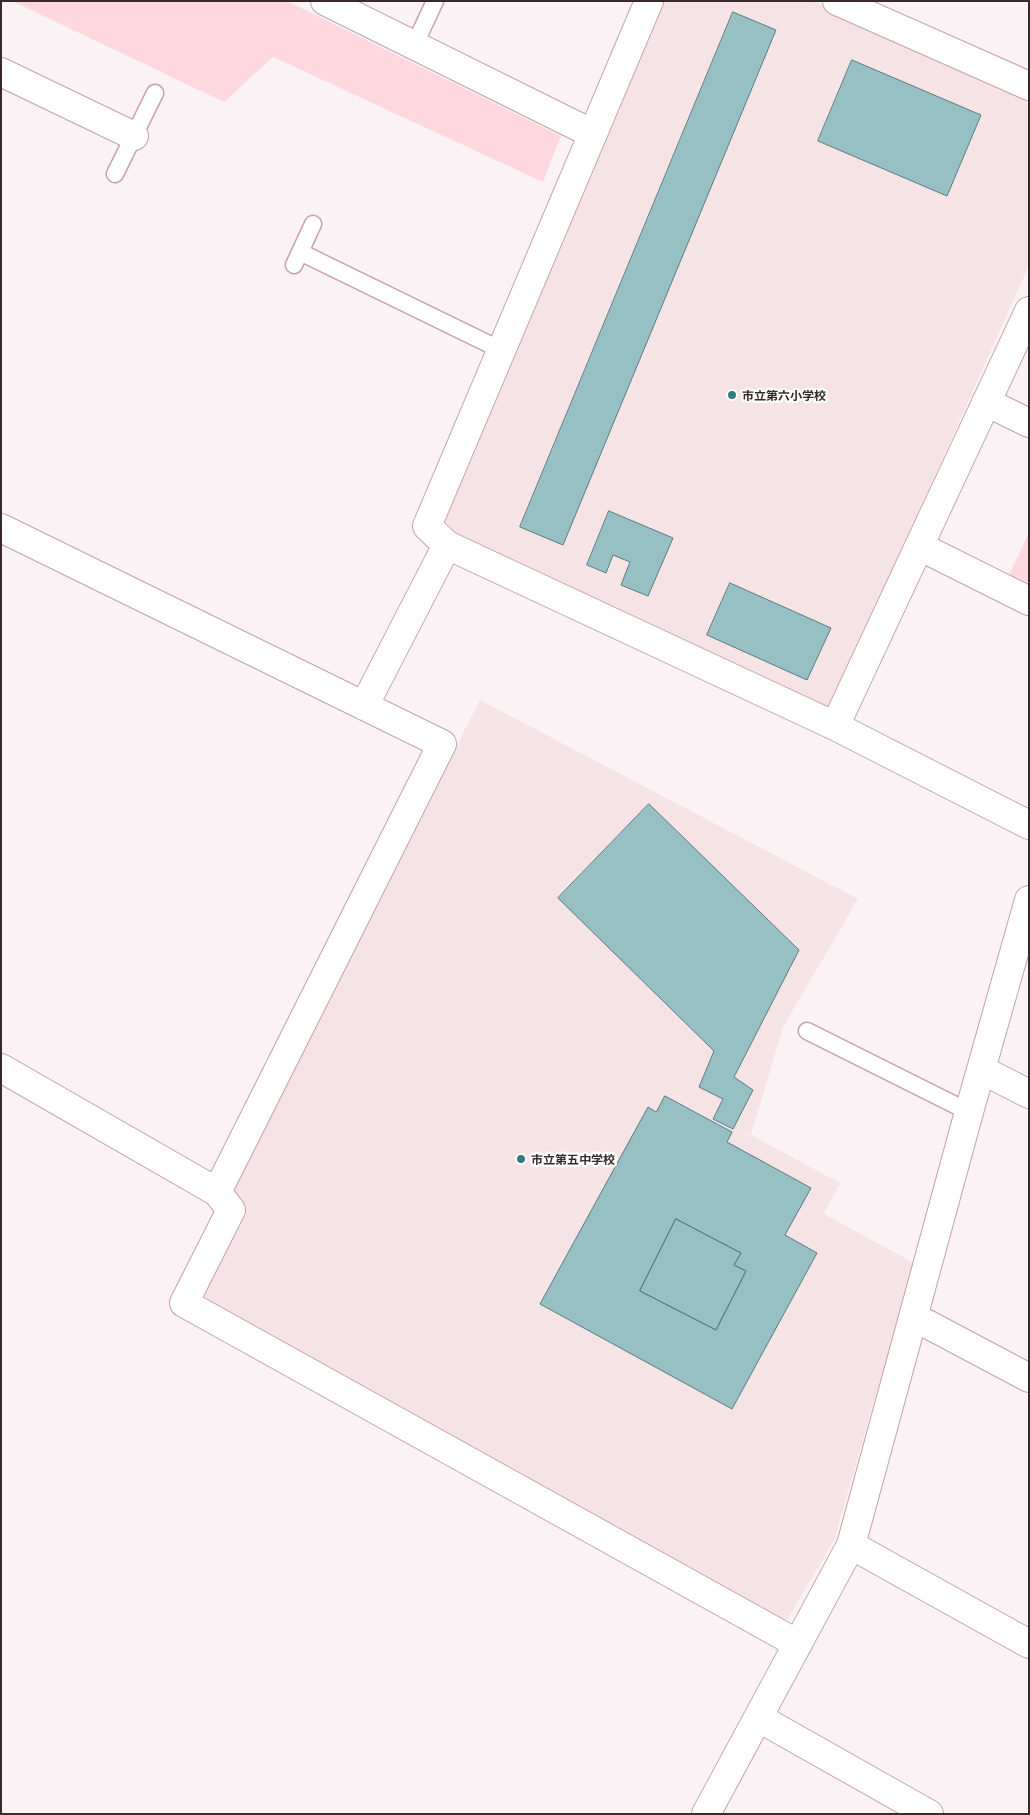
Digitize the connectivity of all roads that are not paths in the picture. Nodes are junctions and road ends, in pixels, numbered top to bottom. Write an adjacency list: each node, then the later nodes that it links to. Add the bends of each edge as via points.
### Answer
1 (325, 1): 5 (street)
2 (435, 1): 5 (lane)
3 (649, 1): 9 (street)
4 (837, 1): 7 (street)
5 (414, 46): 9 (street)
6 (1, 72): 10 (street)
7 (1029, 86)
8 (156, 93): 10 (lane)
9 (593, 134): 14 (street)
10 (134, 136): 11 (lane)
11 (115, 174)
12 (313, 224): 14 (lane, via 297,259)
13 (1029, 311): 15 (street)
14 (502, 350): 18 (street, via 427,526)
15 (986, 402): 16 (street); 19 (street)
16 (1029, 423)
17 (1, 528): 21 (street)
18 (447, 546): 21 (street); 22 (street)
19 (919, 546): 20 (street); 22 (street)
20 (1029, 601)
21 (364, 706): 30 (street, via 442,744)
22 (835, 726): 23 (street)
23 (1029, 826)
24 (1029, 900): 27 (street)
25 (807, 1030): 29 (lane)
26 (1, 1068): 30 (street)
27 (982, 1070): 28 (street); 29 (street)
28 (1029, 1094)
29 (969, 1112): 31 (street)
30 (217, 1192): 34 (street, via 231,1210 184,1303)
31 (914, 1317): 32 (street); 33 (street)
32 (1029, 1378)
33 (851, 1544): 34 (street); 35 (street)
34 (798, 1644): 36 (street)
35 (1029, 1644)
36 (759, 1718): 37 (street); 38 (street)
37 (706, 1814)
38 (928, 1814)

